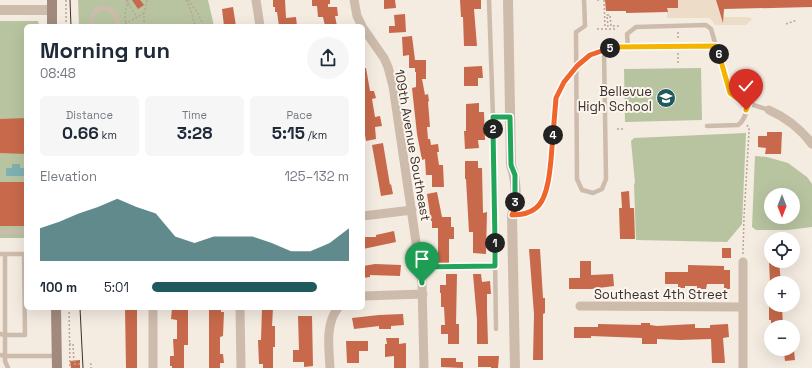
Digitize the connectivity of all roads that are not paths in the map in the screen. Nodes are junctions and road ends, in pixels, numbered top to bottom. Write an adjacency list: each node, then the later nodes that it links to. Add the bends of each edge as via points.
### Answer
1 (256, 0): 11 (street)
2 (354, 0): 12 (street, 109th Avenue Southeast)
3 (488, 0): 20 (lane)
4 (508, 0): 21 (street)
5 (584, 0): 17 (lane, via 585,26 576,32)
6 (52, 5): 7 (street); 8 (main road)
7 (0, 10)
8 (52, 24)
9 (91, 24): 10 (lane, via 93,14 105,8 116,14)
10 (118, 24)
11 (260, 24)
12 (361, 24)
13 (365, 31): 24 (street, 109th Avenue Southeast, via 384,58 390,76)
14 (716, 46): 15 (lane); 15 (lane, via 711,29 706,25 636,27 627,34); 18 (lane, via 730,93)
15 (628, 47): 16 (lane)
16 (604, 50): 17 (lane, via 590,55); 17 (lane, via 606,179 602,189 593,193 582,190 577,179)
17 (577, 66): 25 (lane, via 564,82 556,98 548,190 537,208)
18 (749, 103): 19 (lane); 22 (lane, via 743,120 738,125)
19 (769, 110): 23 (street, via 795,124)
20 (493, 117): 21 (lane); 39 (lane)
21 (510, 117): 25 (street, via 511,165 515,175 515,208)
22 (707, 126)
23 (812, 144)
24 (412, 210): 26 (street); 31 (street, 109th Avenue Southeast)
25 (512, 215): 50 (street)
26 (365, 216)
27 (24, 231): 28 (lane)
28 (0, 232)
29 (2, 254): 40 (lane); 40 (lane, via 24,254 24,335)
30 (743, 262): 34 (street)
31 (423, 294): 32 (street); 49 (street, 109th Avenue Southeast)
32 (365, 296)
33 (580, 306): 34 (street, Southeast 4th Street)
34 (743, 307): 51 (street)
35 (56, 310): 41 (main road)
36 (153, 310): 46 (street)
37 (240, 310): 47 (street)
38 (337, 310): 48 (street, via 329,328)
39 (496, 329)
40 (2, 335): 42 (lane)
41 (57, 356): 42 (lane); 45 (main road)
42 (4, 357): 43 (lane); 44 (lane)
43 (3, 368)
44 (8, 368)
45 (57, 368)
46 (153, 368)
47 (241, 368)
48 (330, 368)
49 (424, 368)
50 (515, 368)
51 (743, 368)

